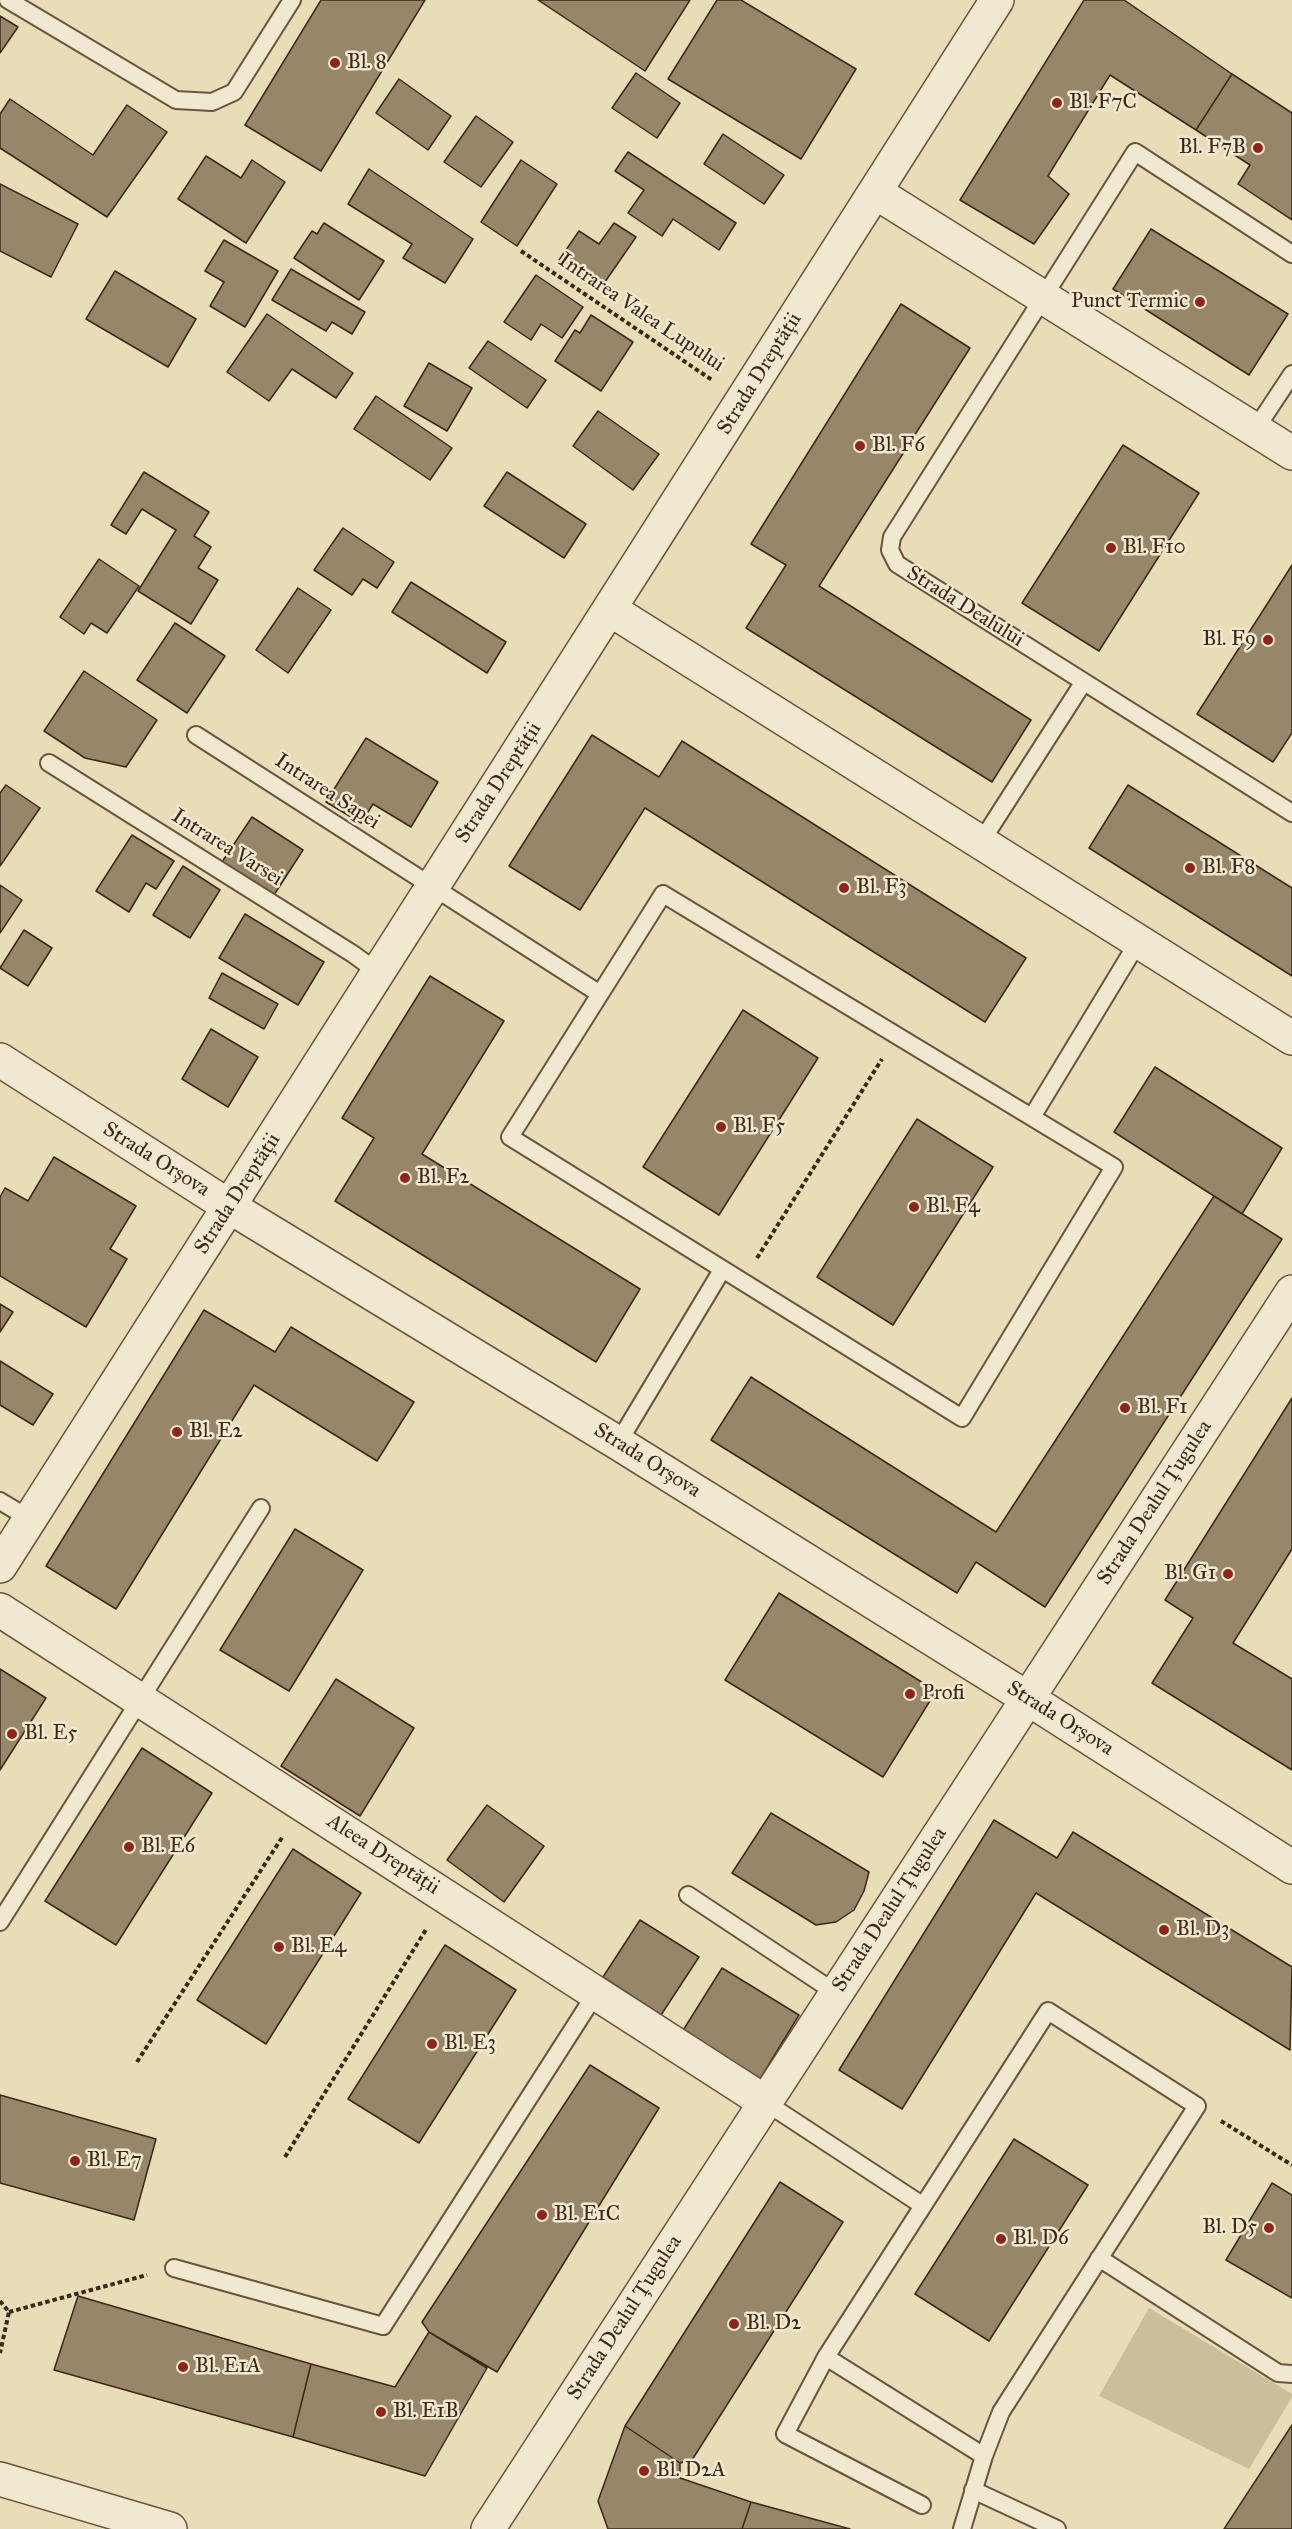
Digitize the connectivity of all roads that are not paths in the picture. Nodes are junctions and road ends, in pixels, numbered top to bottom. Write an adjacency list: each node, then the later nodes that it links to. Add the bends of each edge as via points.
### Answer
1 (8, 0): 2 (lane, via 176,100 212,102 234,92)
2 (292, 0)
3 (997, 0): 4 (street, Strada Dreptății)
4 (875, 192): 6 (street); 10 (street, Strada Dreptății)
5 (1292, 254): 6 (lane, Strada Dealului, via 1135,152)
6 (1042, 298): 8 (street); 11 (lane, Strada Dealului, via 892,537 890,550 897,564)
7 (1292, 374): 8 (lane)
8 (1255, 430): 9 (street)
9 (1292, 453)
10 (611, 610): 15 (street); 16 (street, Strada Dreptății)
11 (1083, 682): 14 (lane, Strada Dealului); 15 (lane)
12 (196, 735): 16 (lane, Intrarea Sapei)
13 (49, 763): 18 (lane, Intrarea Varsei)
14 (1292, 813)
15 (981, 842): 17 (street)
16 (433, 886): 18 (street, Strada Dreptății); 19 (lane, Intrarea Sapei)
17 (1138, 942): 20 (street); 22 (lane)
18 (379, 973): 23 (street, Strada Dreptății)
19 (600, 994): 22 (lane, via 663,894); 24 (lane, via 510,1137)
20 (1292, 1038)
21 (0, 1060): 23 (street, Strada Orșova)
22 (1032, 1118): 24 (lane, via 1114,1167 962,1418)
23 (230, 1207): 26 (street, Strada Orșova); 29 (street, Strada Dreptății)
24 (722, 1270): 26 (lane)
25 (1292, 1292): 32 (street, Strada Dealul Țugulea)
26 (618, 1443): 32 (street, Strada Orșova)
27 (0, 1501): 29 (lane)
28 (261, 1508): 33 (lane)
29 (30, 1520): 30 (street, Strada Dreptății)
30 (0, 1566)
31 (0, 1610): 33 (street, Aleea Dreptății)
32 (1028, 1698): 34 (street, Strada Orșova); 38 (street, Strada Dealul Țugulea)
33 (141, 1700): 36 (lane); 37 (street, Aleea Dreptății)
34 (1292, 1867)
35 (688, 1894): 38 (lane)
36 (0, 1922)
37 (596, 1993): 39 (street, Aleea Dreptății); 42 (lane, via 383,2325)
38 (836, 1993): 39 (street, Strada Dealul Țugulea)
39 (765, 2102): 40 (lane); 50 (street, Strada Dealul Țugulea)
40 (922, 2205): 41 (lane, via 1048,2011 1197,2106); 43 (lane)
41 (1099, 2258): 44 (lane, via 1278,2373); 45 (lane, via 1001,2412)
42 (174, 2268)
43 (826, 2357): 45 (lane); 48 (lane, via 785,2434)
44 (1292, 2374)
45 (984, 2456): 47 (lane)
46 (0, 2479): 49 (street)
47 (973, 2490): 51 (lane); 52 (lane)
48 (922, 2505)
49 (170, 2529)
50 (488, 2529)
51 (962, 2529)
52 (1057, 2529)

